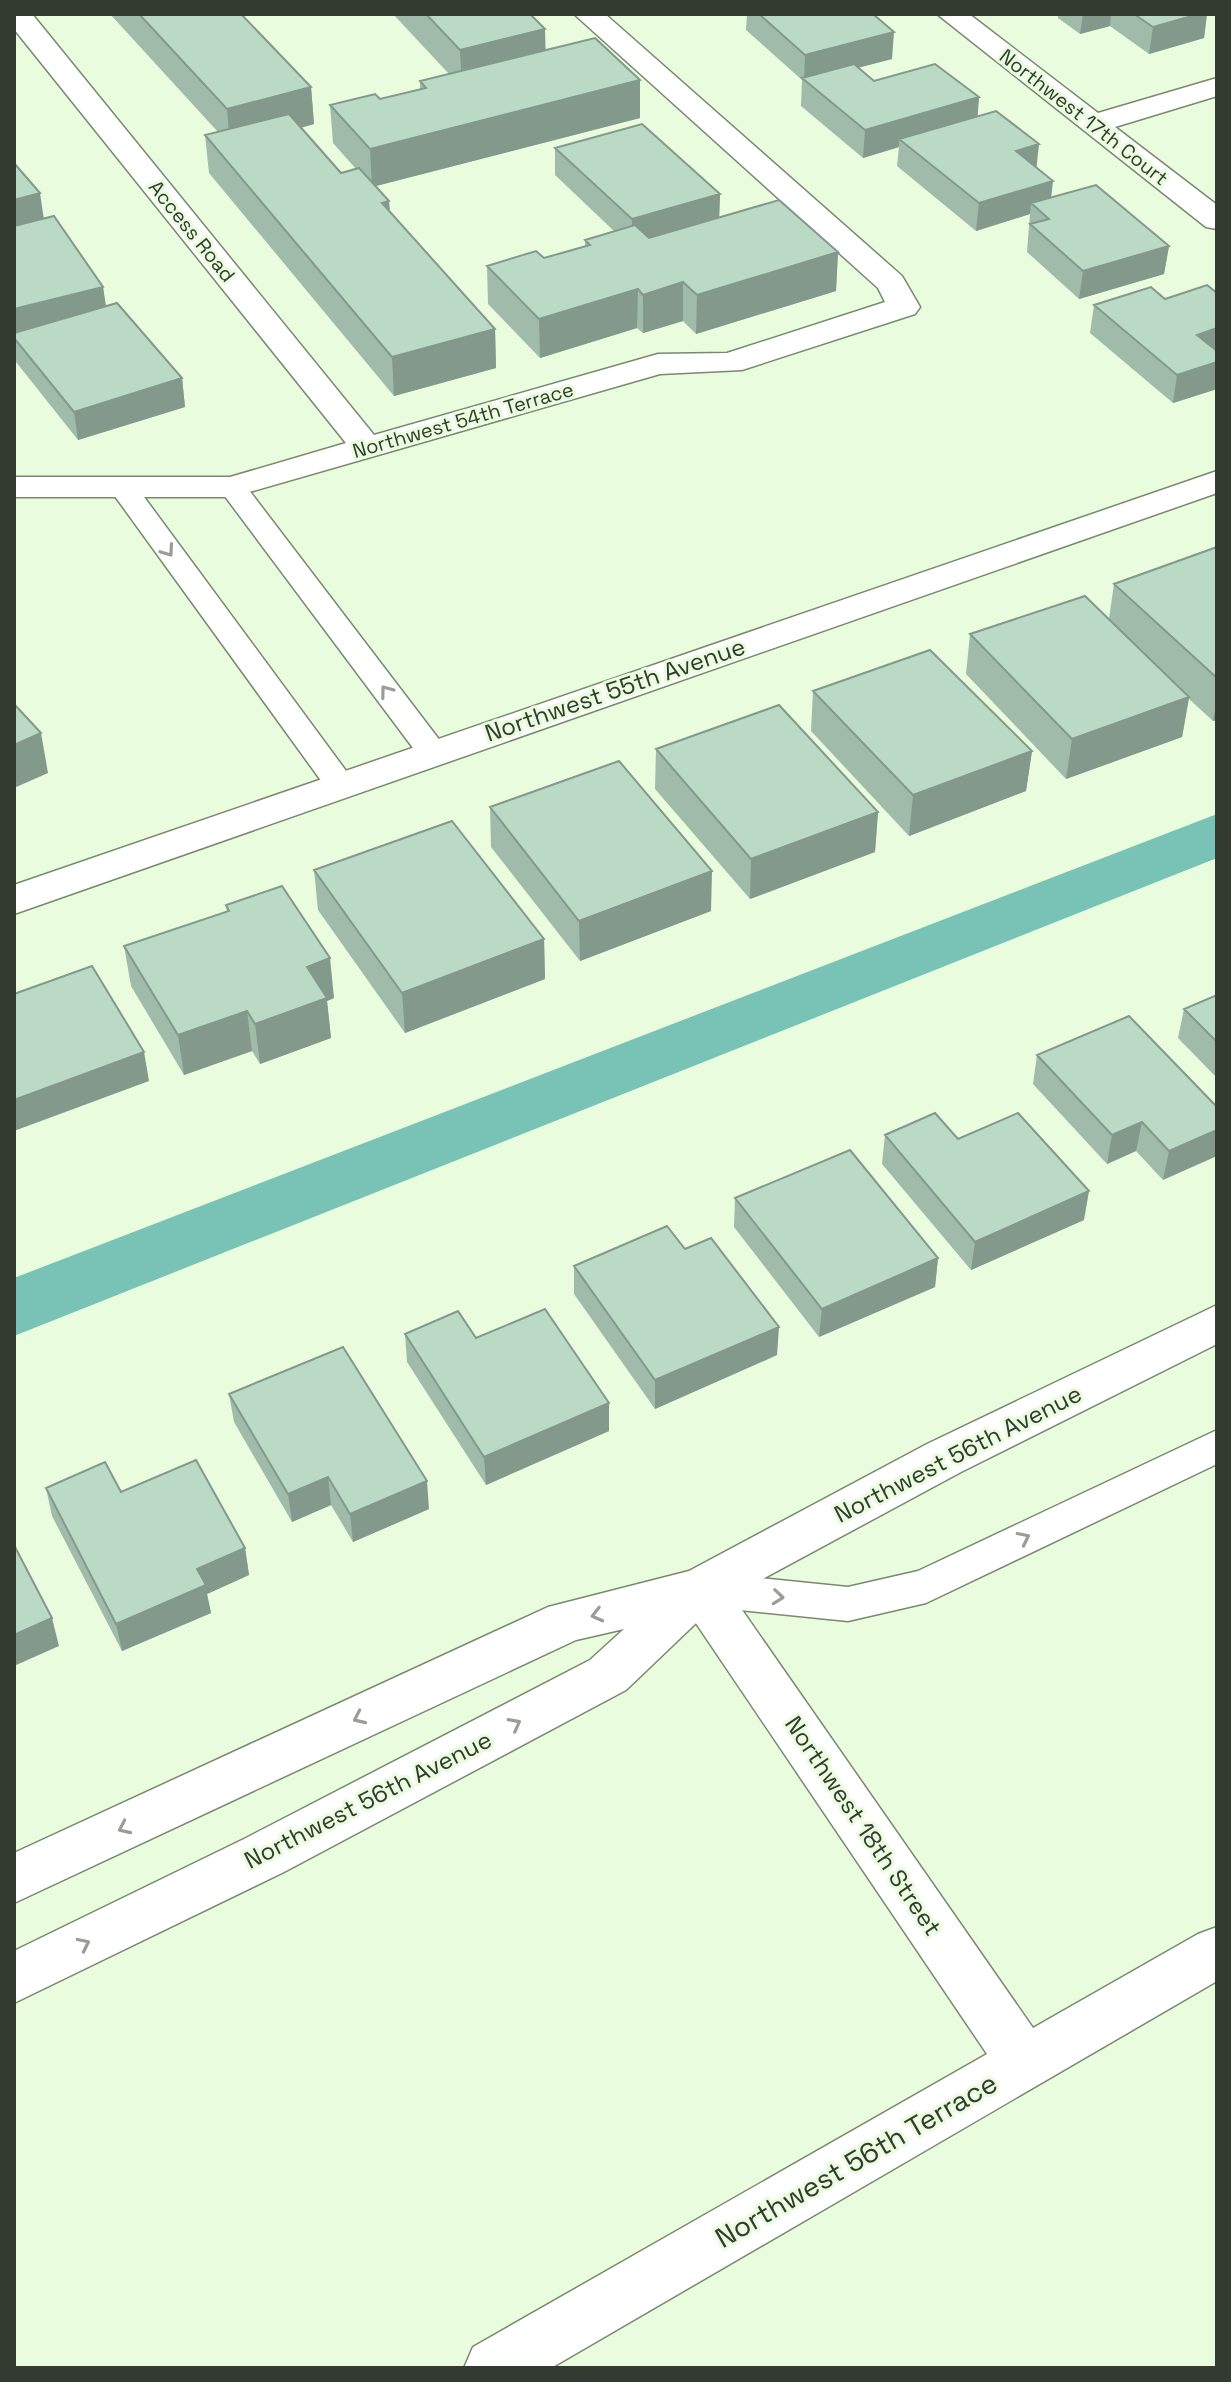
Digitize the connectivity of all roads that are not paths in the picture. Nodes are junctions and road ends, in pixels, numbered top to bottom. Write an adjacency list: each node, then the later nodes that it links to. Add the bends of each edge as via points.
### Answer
1 (17, 14): 7 (street, Access Road)
2 (588, 14): 7 (street, Northwest 54th Terrace, via 891,283 904,307 730,363 658,364)
3 (951, 14): 5 (street, Northwest 17th Court)
4 (1217, 87): 5 (street)
5 (1093, 124): 6 (street, Northwest 17th Court)
6 (1217, 220)
7 (367, 448): 10 (street, Northwest 54th Terrace)
8 (1217, 481): 12 (street, Northwest 55th Avenue)
9 (14, 487): 11 (street, Northwest 54th Terrace)
10 (232, 487): 11 (street, Northwest 54th Terrace); 12 (lane, one-way to 10)
11 (123, 488): 13 (lane, one-way to 13)
12 (433, 753): 13 (street, Northwest 55th Avenue)
13 (341, 786): 14 (street, Northwest 55th Avenue)
14 (14, 900)
15 (1217, 1323): 17 (street, Northwest 56th Avenue, via 944,1458)
16 (1217, 1446): 17 (lane, one-way to 16, via 848,1604 926,1586)
17 (700, 1589): 18 (street, Northwest 56th Avenue, one-way to 18, via 566,1622); 20 (street, Northwest 56th Avenue, one-way to 17, via 265,1855 608,1675); 21 (street, Northwest 18th Street)
18 (14, 1879)
19 (1217, 1952): 21 (street, Northwest 56th Terrace)
20 (14, 1978)
21 (1025, 2063): 22 (street, Northwest 56th Terrace)
22 (494, 2368)

